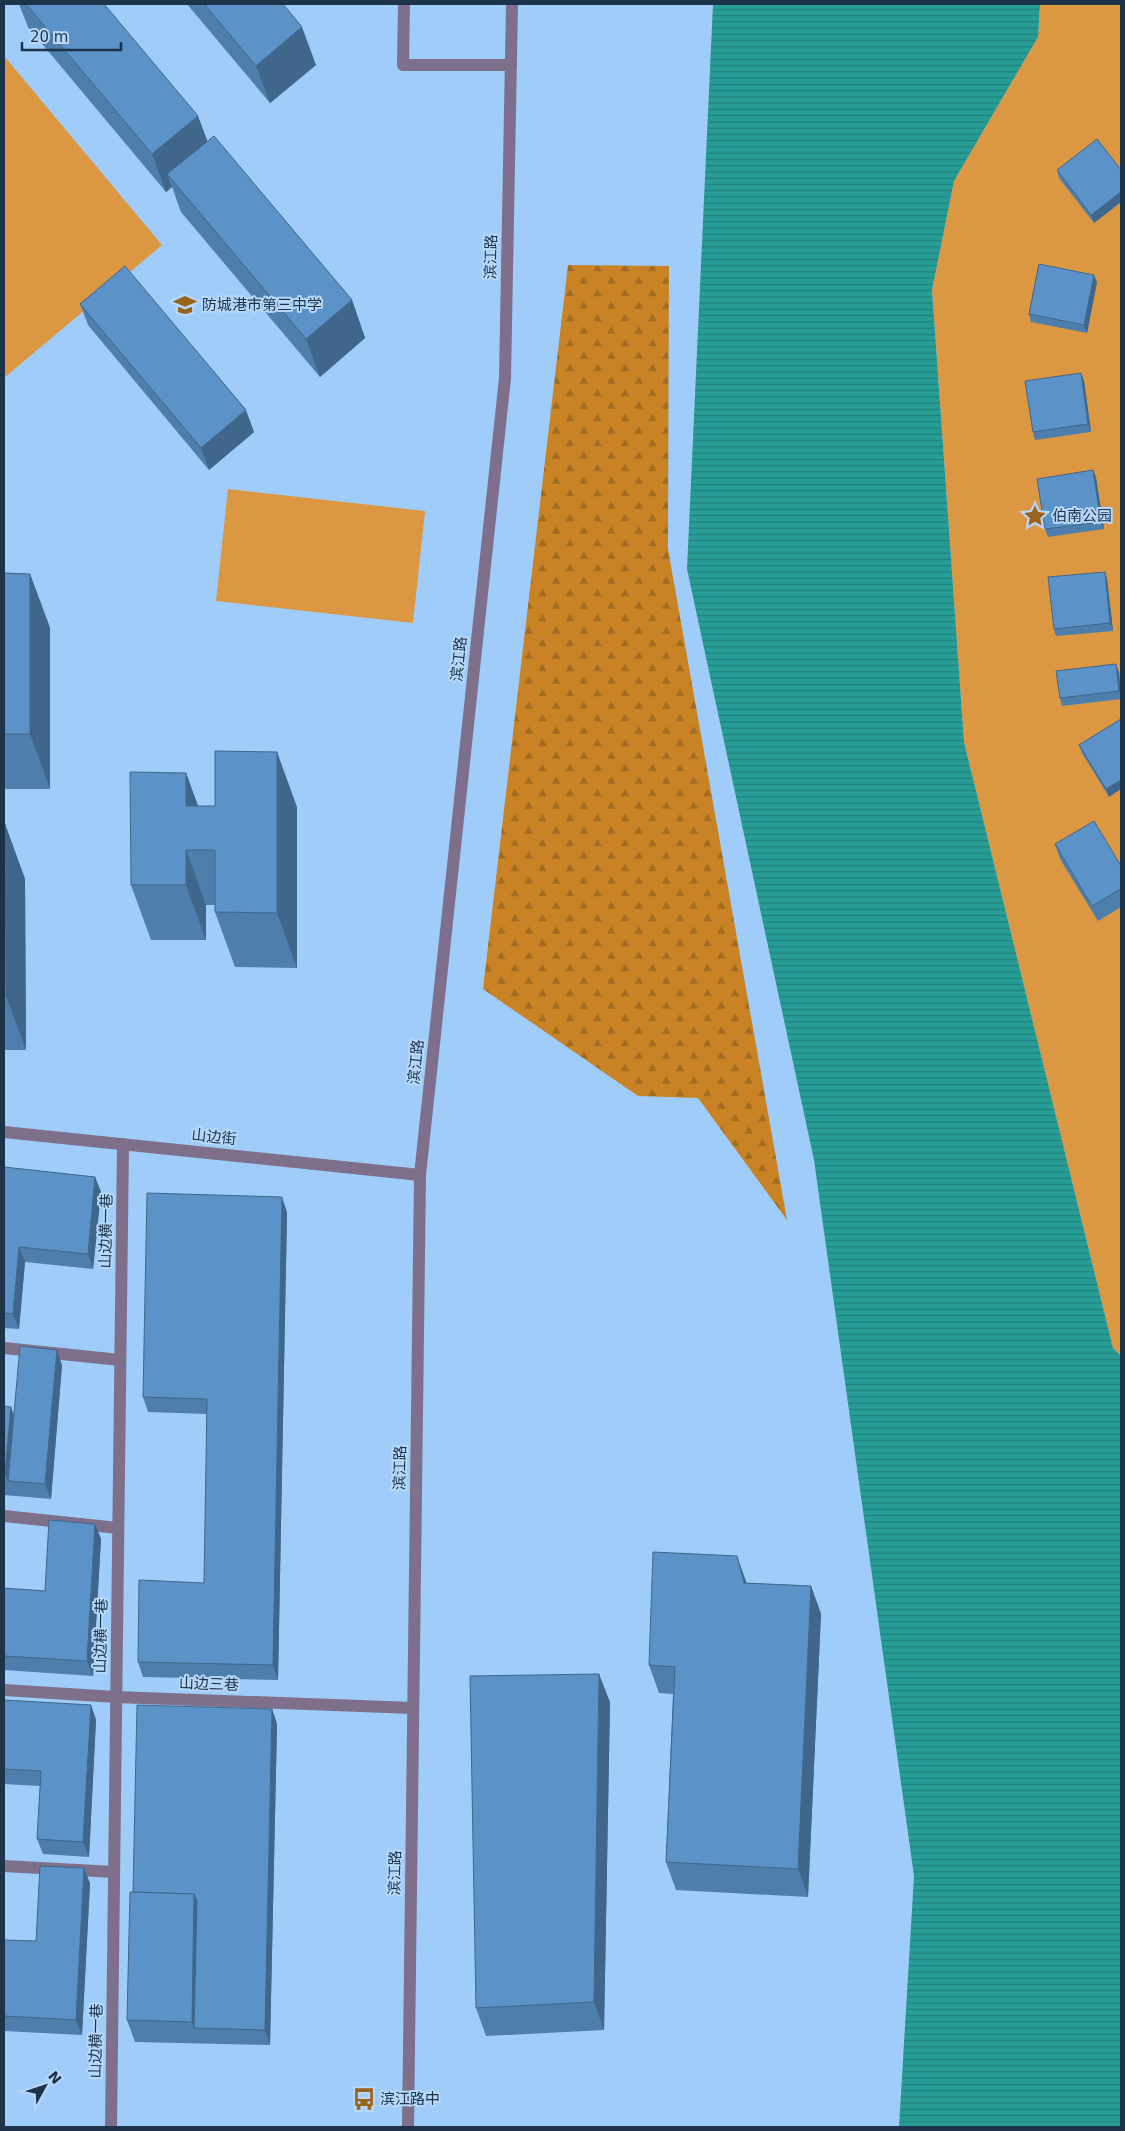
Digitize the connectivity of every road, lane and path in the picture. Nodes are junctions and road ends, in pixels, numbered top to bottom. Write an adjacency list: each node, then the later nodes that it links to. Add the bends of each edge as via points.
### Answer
1 (404, 4): 3 (street, via 403,65)
2 (512, 4): 3 (street, 滨江路)
3 (511, 66): 6 (street, 滨江路, via 505,378)
4 (4, 1132): 5 (street, 山边街)
5 (123, 1144): 6 (street, 山边街); 8 (street, 山边横一巷)
6 (420, 1175): 13 (street, 滨江路)
7 (4, 1348): 8 (street)
8 (120, 1360): 10 (street, 山边横一巷)
9 (4, 1516): 10 (street)
10 (118, 1528): 12 (street, 山边横一巷)
11 (4, 1690): 12 (street, 山边三巷)
12 (116, 1697): 13 (street, 山边三巷); 15 (street, 山边横一巷)
13 (413, 1708): 17 (street, 滨江路)
14 (4, 1866): 15 (street)
15 (114, 1872): 16 (street, 山边横一巷)
16 (111, 2127)
17 (408, 2127)

